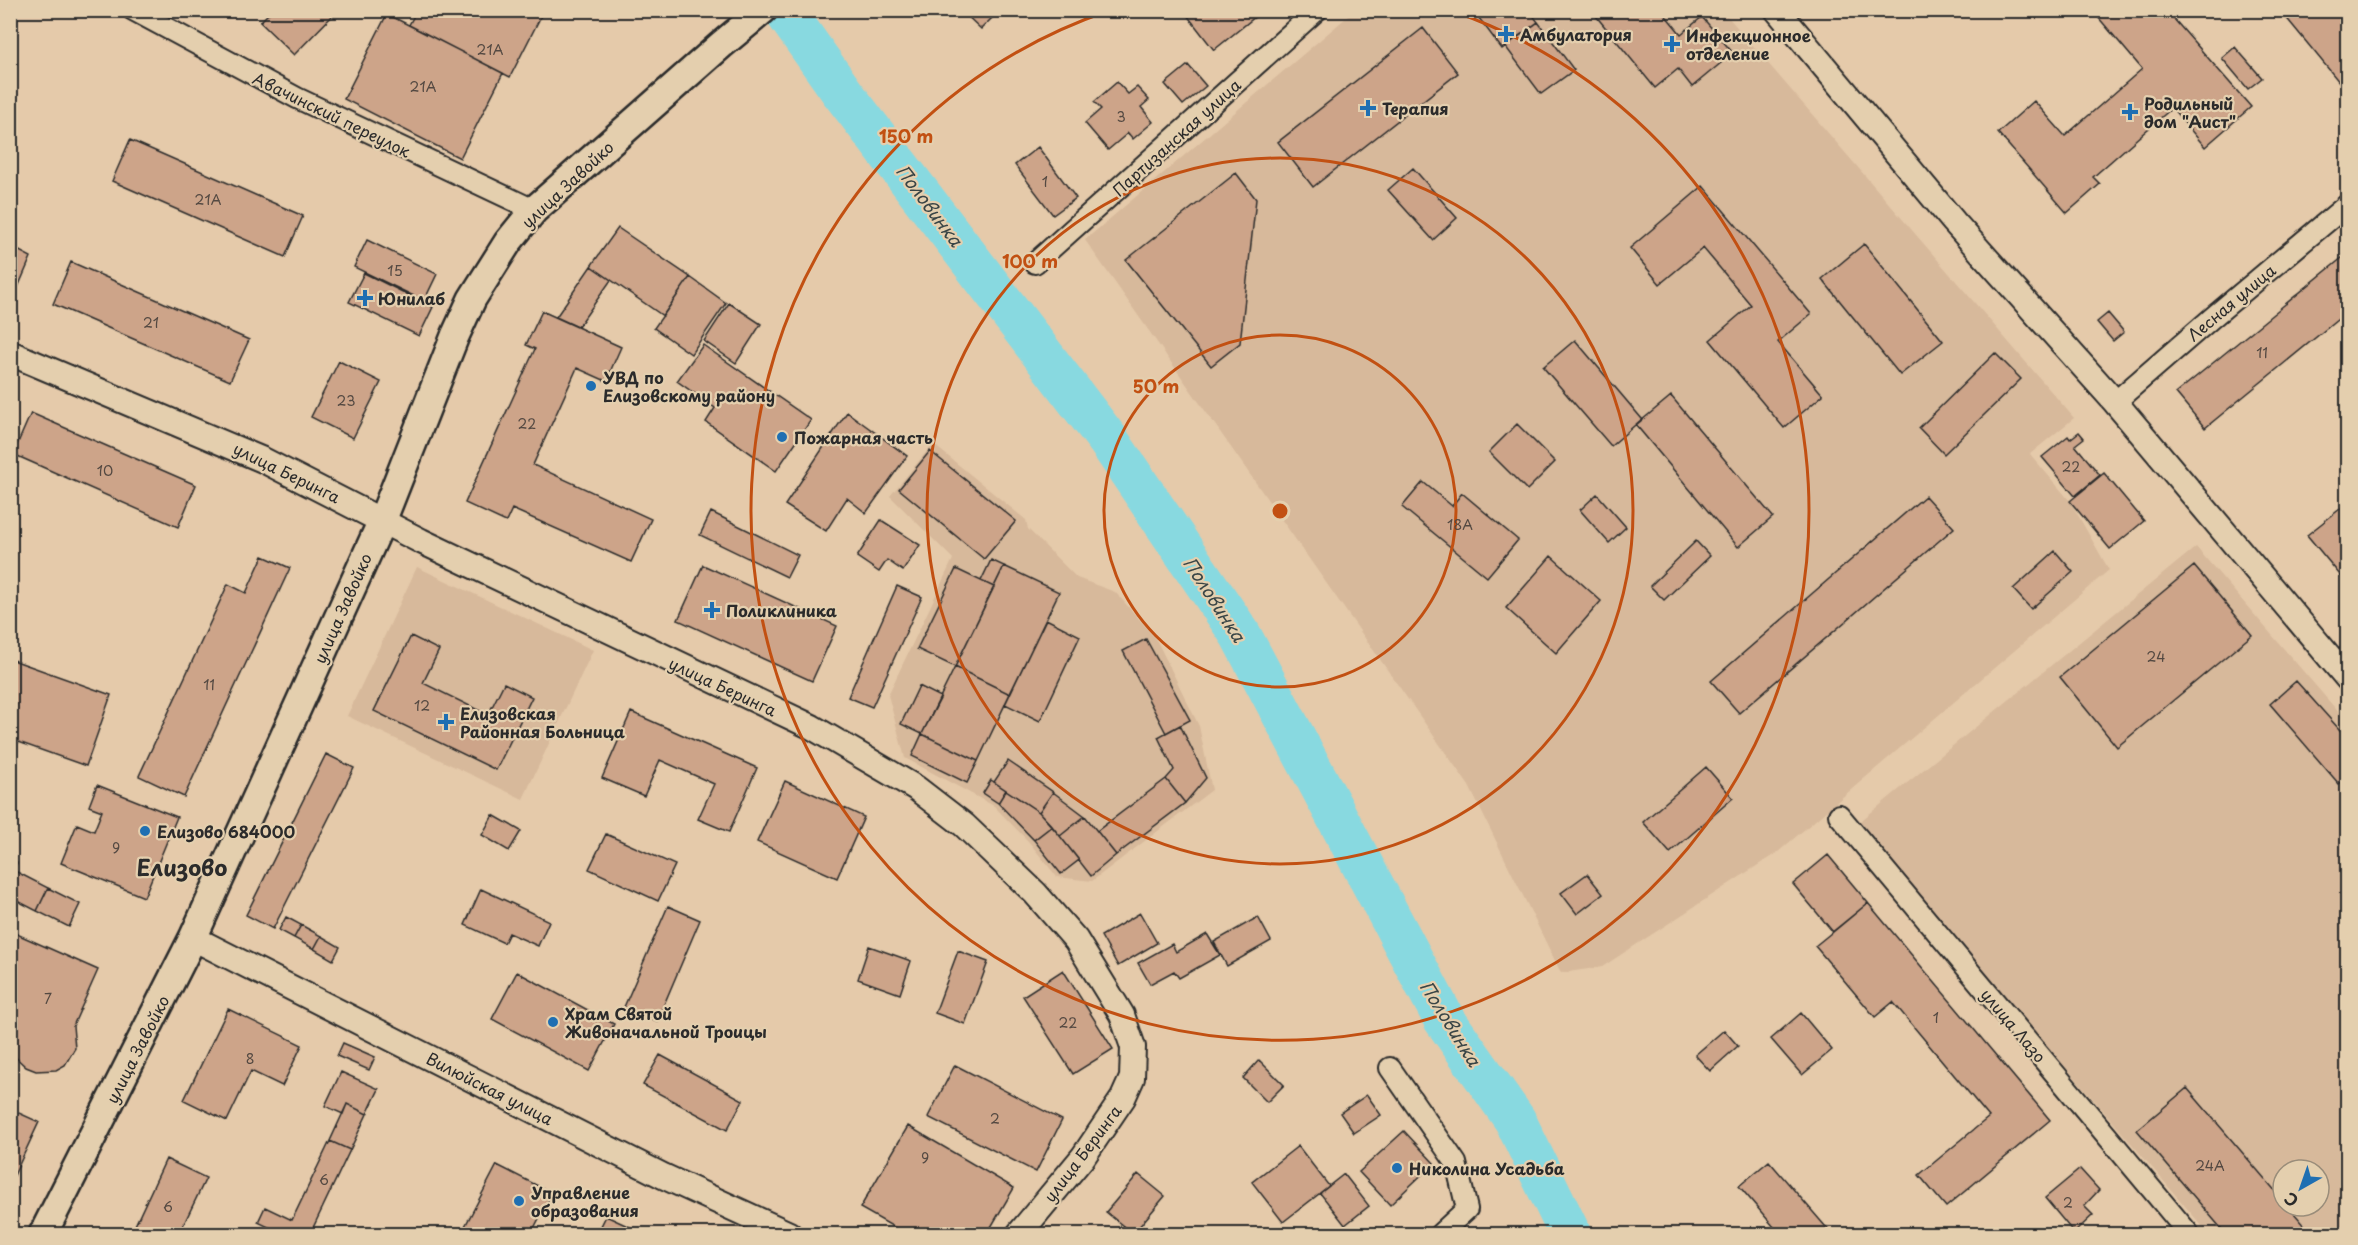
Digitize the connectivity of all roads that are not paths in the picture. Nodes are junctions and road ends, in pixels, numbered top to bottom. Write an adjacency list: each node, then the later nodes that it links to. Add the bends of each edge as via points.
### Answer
1 (133, 10): 6 (street, Авачинский переулок, via 297,98)
2 (763, 10): 6 (main road, улица Завойко)
3 (1317, 10): 7 (street, Партизанская улица)
4 (1777, 10): 9 (street, via 1954,222)
5 (2348, 204): 9 (street, Лесная улица)
6 (534, 210): 10 (main road, улица Завойко, via 508,242 472,299)
7 (1035, 263)
8 (10, 353): 10 (street, улица Беринга, via 236,447)
9 (2115, 402): 11 (street)
10 (382, 521): 13 (main road, улица Завойко); 17 (street, улица Беринга, via 812,727 916,788 964,825 1035,893 1076,940 1122,1015 1133,1047 1132,1077 1117,1108 1083,1157)
11 (2348, 679)
12 (1839, 815): 19 (street, улица Лазо)
13 (193, 938): 15 (main road, улица Завойко); 16 (street, Вилюйская улица, via 663,1176)
14 (1390, 1068): 18 (street, via 1456,1163 1467,1209)
15 (43, 1234)
16 (789, 1234)
17 (1019, 1234)
18 (1440, 1234)
19 (2189, 1234)

